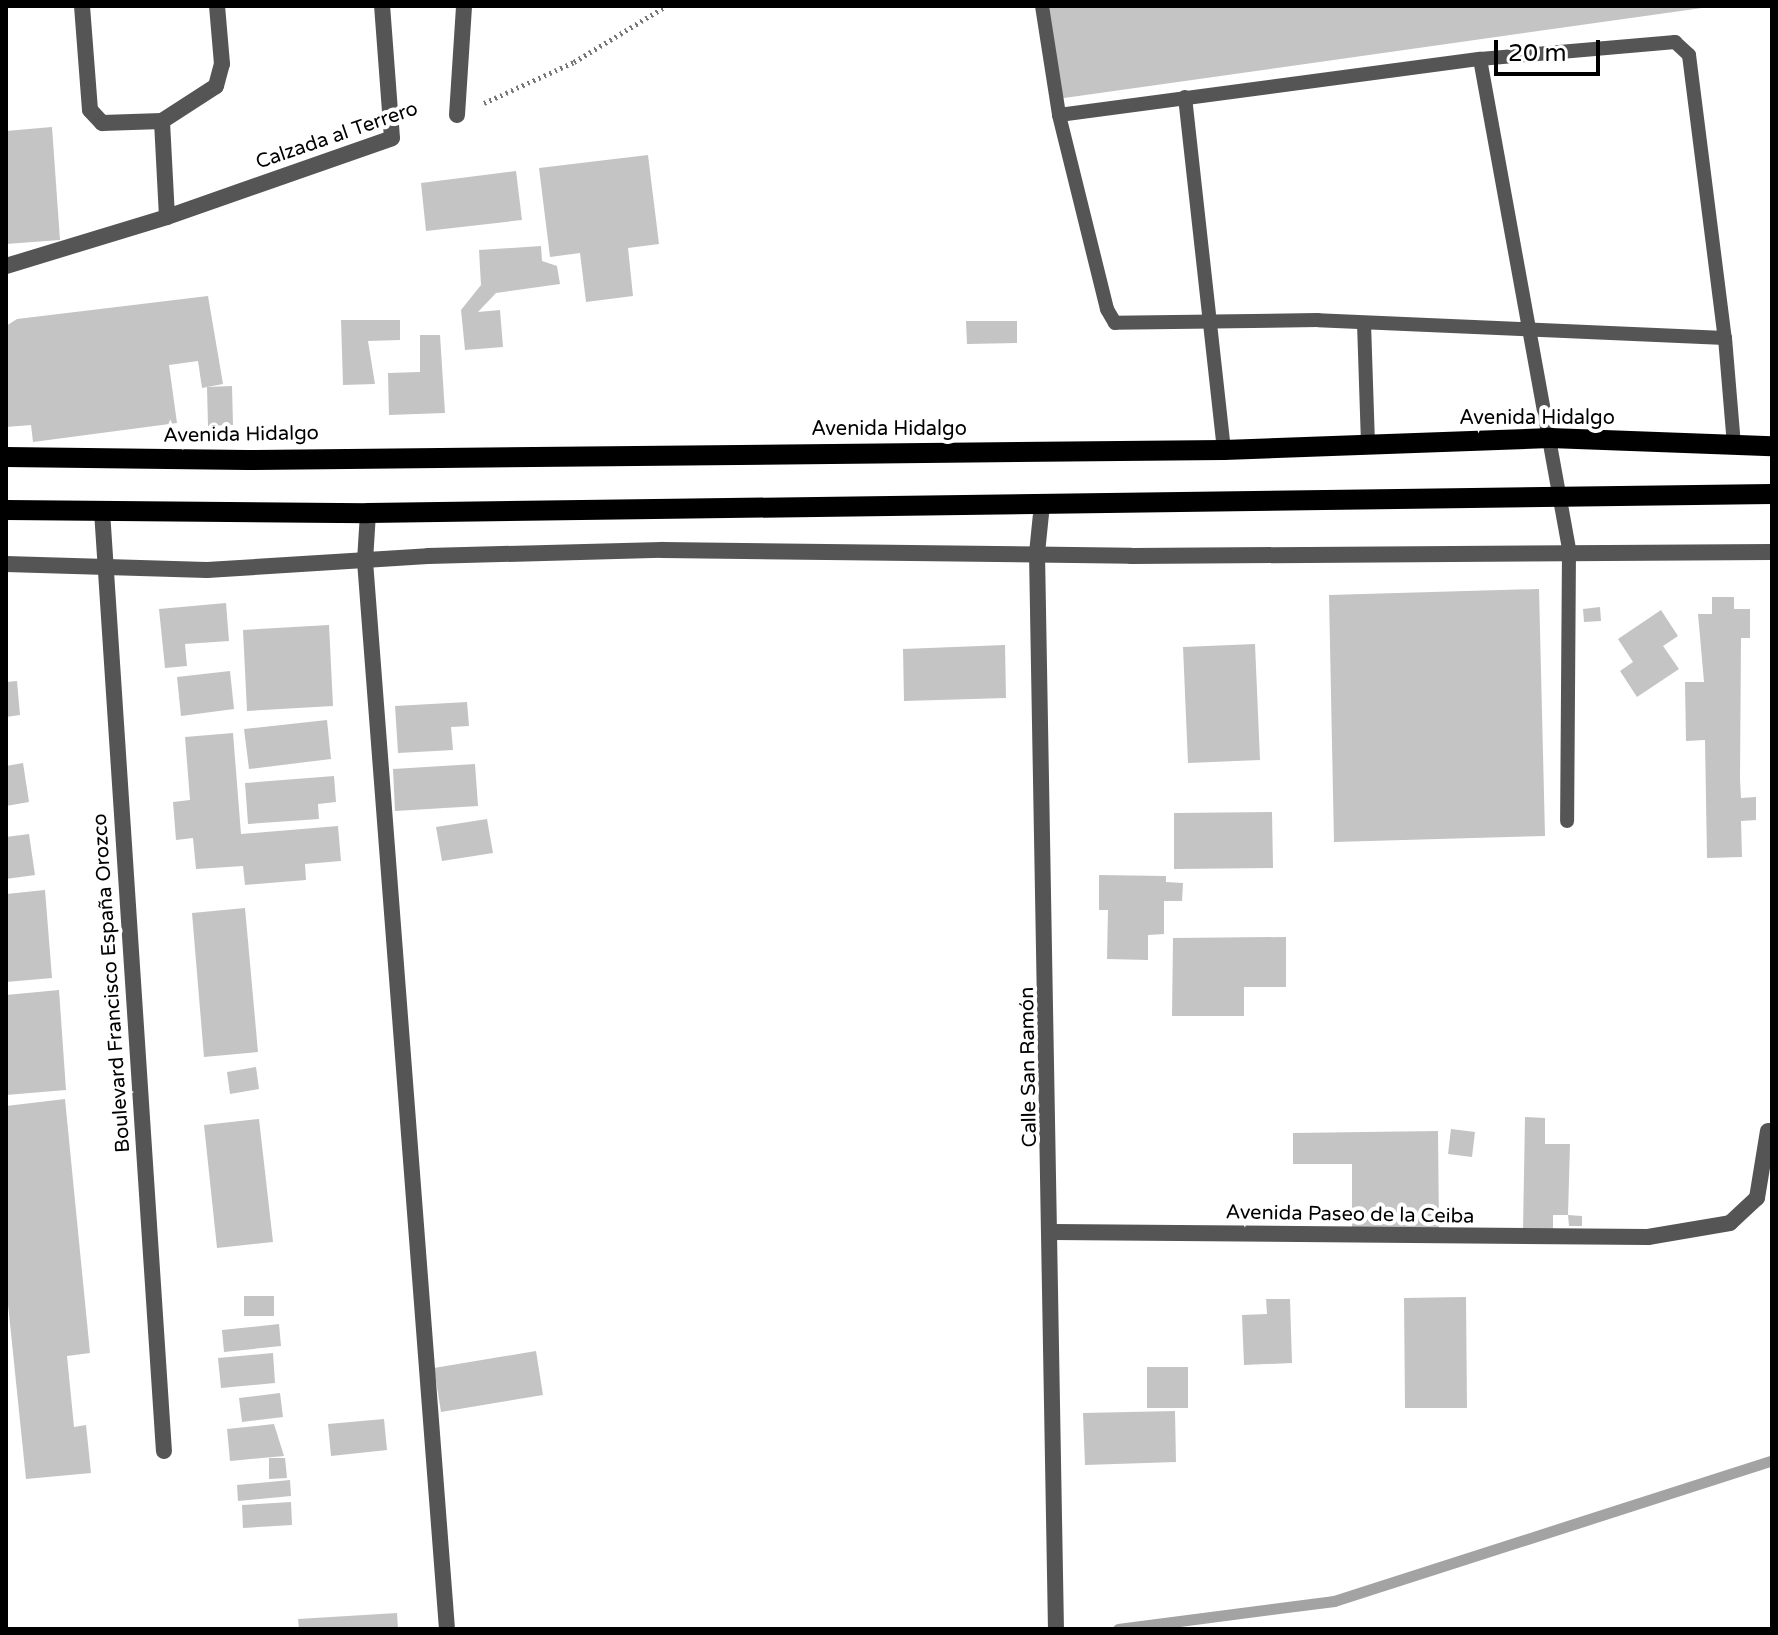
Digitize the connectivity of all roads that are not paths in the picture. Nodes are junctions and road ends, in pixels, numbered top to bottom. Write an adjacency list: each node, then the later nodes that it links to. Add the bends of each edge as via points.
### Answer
1 (82, 6): 10 (street, via 90,110 102,123)
2 (217, 6): 10 (street, via 222,64 216,86)
3 (382, 6): 11 (street, Calzada al Terrero, via 392,138)
4 (464, 6): 8 (street)
5 (1042, 6): 9 (lane)
6 (1480, 59): 7 (lane); 15 (lane); 16 (lane, via 1675,42 1689,55)
7 (1185, 97): 9 (lane); 13 (lane)
8 (457, 115)
9 (1059, 115): 13 (lane, via 1107,309 1115,323)
10 (162, 121): 11 (street)
11 (167, 217): 12 (street, Calzada al Terrero)
12 (6, 266)
13 (1210, 322): 14 (lane); 21 (lane)
14 (1364, 323): 15 (lane); 18 (lane)
15 (1529, 333): 16 (lane); 17 (lane)
16 (1725, 338): 19 (lane)
17 (1550, 438): 18 (main road, Avenida Hidalgo); 19 (main road, Avenida Hidalgo); 24 (lane)
18 (1368, 446): 21 (main road, Avenida Hidalgo)
19 (1734, 446): 20 (main road, Avenida Hidalgo)
20 (1772, 446)
21 (1224, 450): 22 (main road, Avenida Hidalgo, via 248,460)
22 (6, 457)
23 (1772, 494): 24 (main road)
24 (1563, 496): 25 (main road); 29 (lane)
25 (1042, 504): 28 (main road); 31 (street, Calle San Ramón)
26 (6, 510): 27 (main road)
27 (102, 511): 28 (main road); 34 (street, Boulevard Francisco España Orozco)
28 (368, 513): 32 (street)
29 (1569, 549): 30 (street); 31 (street); 35 (lane)
30 (1772, 552)
31 (1037, 553): 32 (street, via 662,550); 37 (street, Calle San Ramón)
32 (365, 561): 34 (street, via 207,570); 39 (street)
33 (6, 564): 34 (street)
34 (103, 565): 38 (street, Boulevard Francisco España Orozco)
35 (1567, 821)
36 (1768, 1131): 37 (street, Avenida Paseo de la Ceiba, via 1757,1198 1730,1223 1648,1237)
37 (1053, 1232): 40 (street, Calle San Ramón)
38 (164, 1451)
39 (447, 1629)
40 (1056, 1629)

